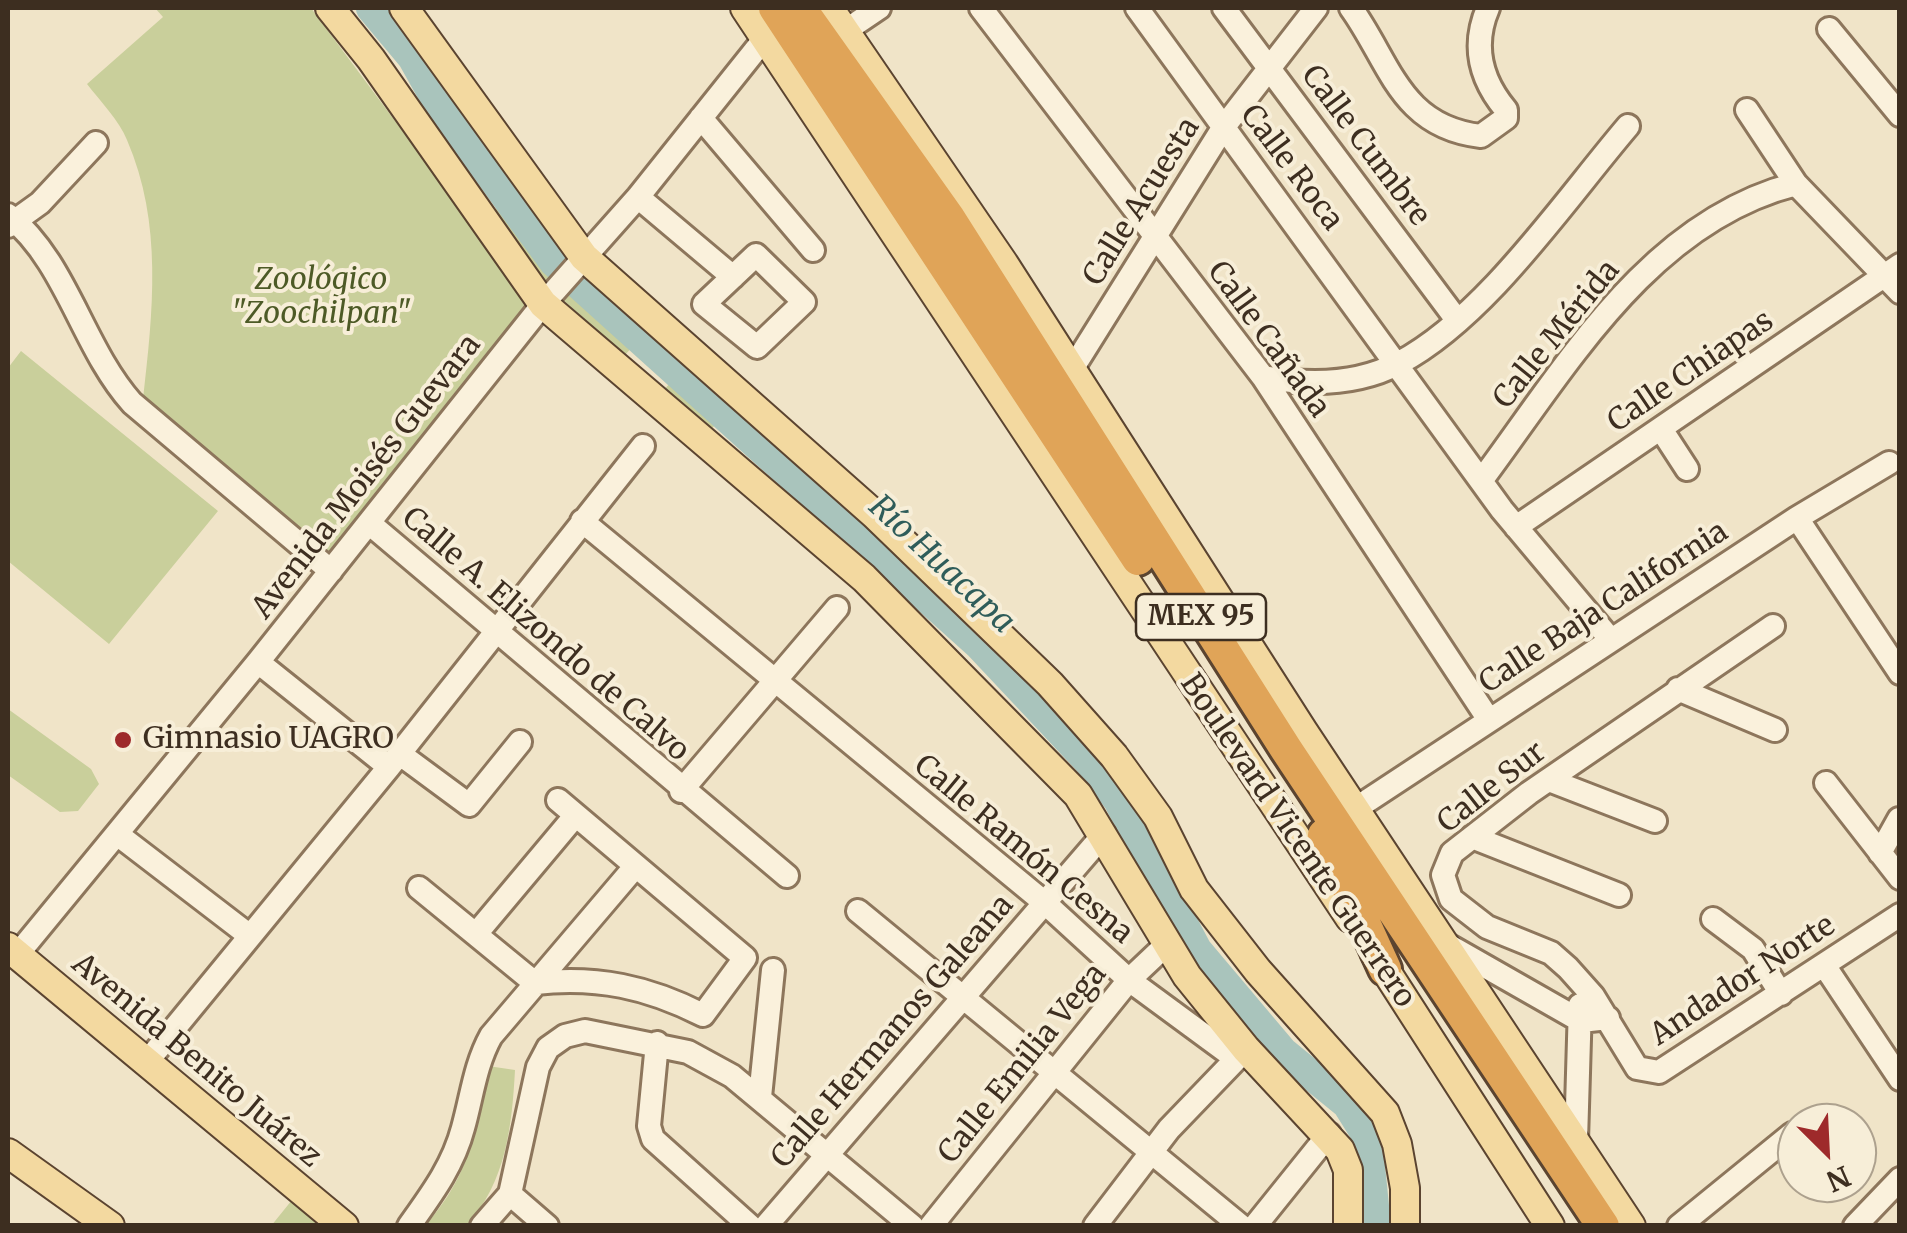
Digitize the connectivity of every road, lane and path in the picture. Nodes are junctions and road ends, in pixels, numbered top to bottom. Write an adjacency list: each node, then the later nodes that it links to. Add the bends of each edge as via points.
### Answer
1 (330, 8): 32 (main road)
2 (404, 8): 28 (main road)
3 (745, 8): 13 (main road, Boulevard Vicente Guerrero)
4 (800, 8): 24 (highway, Boulevard Vicente Guerrero / MEX 95)
5 (880, 8): 12 (street)
6 (980, 8): 26 (street, Calle Cañada)
7 (1137, 8): 20 (street, Calle Roca)
8 (1224, 8): 15 (street, Calle Cumbre)
9 (1316, 8): 15 (street, Calle Acuesta)
10 (1351, 8): 11 (street, via 1390,80 1437,125 1481,136 1506,118 1478,56)
11 (1488, 8)
12 (837, 19): 29 (main road)
13 (770, 23): 18 (street, Avenida Moisés Guevara); 66 (highway, Boulevard Vicente Guerrero / MEX 95); 86 (main road, Boulevard Vicente Guerrero)
14 (1829, 29): 17 (street)
15 (1269, 68): 20 (street, Calle Acuesta); 33 (street, Calle Cumbre)
16 (1748, 110): 22 (street)
17 (1900, 115)
18 (701, 118): 23 (street, Avenida Moisés Guevara); 27 (street)
19 (1628, 126): 33 (street)
20 (1223, 128): 26 (street, Calle Acuesta); 34 (street, Calle Roca)
21 (96, 142): 25 (street)
22 (1796, 184): 31 (street); 41 (street, Calle Mérida, via 1761,193 1656,261 1614,304)
23 (638, 198): 28 (street, Avenida Moisés Guevara); 30 (street)
24 (949, 218): 29 (highway); 125 (highway, Boulevard Vicente Guerrero / MEX 95, via 1286,749)
25 (10, 221): 46 (street, via 42,250 111,379 132,403)
26 (1155, 238): 35 (street, Calle Acuesta); 36 (street, Calle Cañada)
27 (814, 250)
28 (583, 258): 32 (street, Avenida Moisés Guevara); 122 (main road, via 874,514 1050,684 1114,756 1158,817 1205,902 1258,972 1385,1113 1405,1188)
29 (1004, 264): 35 (main road)
30 (733, 276)
31 (1894, 278): 37 (street, Calle Chiapas)
32 (544, 304): 44 (street, Avenida Moisés Guevara); 68 (main road, via 864,578 1078,795)
33 (1457, 320): 34 (street)
34 (1398, 364): 36 (street, via 1334,382); 41 (street, Calle Roca)
35 (1071, 371): 63 (main road)
36 (1263, 377): 56 (street, Calle Cañada)
37 (1661, 428): 40 (street); 45 (street, Calle Chiapas)
38 (643, 446): 43 (street)
39 (1890, 464): 42 (street, Calle Baja California)
40 (1687, 469)
41 (1480, 481): 45 (street, Calle Roca)
42 (1797, 518): 50 (street); 51 (street, Calle Baja California)
43 (582, 521): 49 (street); 54 (street, Calle Ramón Cesna)
44 (369, 524): 46 (street, Avenida Moisés Guevara); 49 (street, Calle A. Elizondo de Calvo)
45 (1516, 527): 51 (street, Calle Roca)
46 (331, 570): 52 (street, Avenida Moisés Guevara)
47 (837, 608): 54 (street, Calle A. Elizondo de Calvo)
48 (1773, 626): 55 (street, Calle Sur)
49 (498, 632): 59 (street); 62 (street, Calle A. Elizondo de Calvo)
50 (1890, 638): 53 (street)
51 (1611, 640): 56 (street, Calle Baja California)
52 (258, 662): 59 (street); 67 (street, Avenida Moisés Guevara)
53 (1900, 673)
54 (774, 684): 62 (street, Calle A. Elizondo de Calvo); 76 (street, Calle Ramón Cesna)
55 (1678, 690): 57 (street); 60 (street, Calle Sur)
56 (1489, 720): 63 (street, Calle Baja California)
57 (1775, 730)
58 (520, 742): 59 (street, via 469,805)
59 (394, 760): 81 (street)
60 (1549, 780): 65 (street); 69 (street, Calle Sur)
61 (1826, 782): 70 (street)
62 (681, 791): 72 (street)
63 (1355, 809): 82 (main road)
64 (1899, 819): 70 (street)
65 (1655, 820)
66 (1320, 827): 86 (highway); 124 (highway, Boulevard Vicente Guerrero / MEX 95)
67 (117, 834): 81 (street); 84 (street, Avenida Moisés Guevara)
68 (1104, 834): 76 (street, Calle Hermanos Galeana); 83 (main road)
69 (1472, 837): 75 (street); 89 (street, Calle Sur, via 1452,853 1443,875 1451,899 1488,927 1551,953)
70 (1880, 853): 73 (street)
71 (634, 868): 80 (street, via 566,808); 90 (street); 90 (street, via 746,958 703,1015 663,995 614,983)
72 (787, 876)
73 (1900, 878)
74 (419, 888): 80 (street)
75 (1619, 895)
76 (1045, 903): 88 (street, Calle Ramón Cesna); 92 (street, Calle Hermanos Galeana)
77 (858, 911): 92 (street)
78 (1900, 915): 85 (street, Andador Norte)
79 (1713, 920): 91 (street, via 1752,949)
80 (476, 934): 90 (street)
81 (250, 936): 97 (street)
82 (1444, 943): 94 (street); 102 (main road)
83 (1166, 945): 88 (street, Calle Emilia Vega); 96 (main road)
84 (12, 951): 97 (main road, Avenida Benito Juárez)
85 (1824, 965): 91 (street, Andador Norte); 99 (street)
86 (1384, 968): 123 (main road, Boulevard Vicente Guerrero)
87 (772, 970): 100 (street)
88 (1129, 980): 96 (street, Calle Ramón Cesna); 98 (street, Calle Emilia Vega)
89 (1579, 980): 93 (street, Calle Sur); 94 (street)
90 (535, 983): 111 (street, via 486,1046 444,1177)
91 (1780, 994): 93 (street, Andador Norte, via 1659,1072 1637,1068)
92 (964, 999): 98 (street); 106 (street, Calle Hermanos Galeana)
93 (1608, 1018): 94 (street, Andador Norte)
94 (1581, 1021): 102 (street)
95 (656, 1044): 100 (street, via 688,1052); 108 (street, via 585,1031 548,1048 529,1097); 114 (street, via 653,1138)
96 (1241, 1054): 101 (main road); 105 (street)
97 (146, 1063): 110 (main road, Avenida Benito Juárez)
98 (1053, 1075): 105 (street); 117 (street, Calle Emilia Vega)
99 (1900, 1079)
100 (760, 1097): 106 (street)
101 (1328, 1134): 120 (street); 121 (main road, via 1348,1170)
102 (1576, 1141): 126 (main road)
103 (1777, 1146): 127 (street)
104 (8, 1153): 109 (main road)
105 (1149, 1153): 118 (street); 119 (street)
106 (824, 1155): 115 (street, Calle Hermanos Galeana); 116 (street)
107 (1900, 1180): 128 (street)
108 (510, 1194): 112 (street); 113 (street)
109 (110, 1226)
110 (344, 1226)
111 (408, 1226)
112 (482, 1226)
113 (547, 1226)
114 (750, 1226)
115 (766, 1226)
116 (912, 1226)
117 (931, 1226)
118 (1096, 1226)
119 (1241, 1226)
120 (1255, 1226)
121 (1348, 1226)
122 (1405, 1226)
123 (1550, 1226)
124 (1576, 1226)
125 (1603, 1226)
126 (1631, 1226)
127 (1680, 1226)
128 (1855, 1226)

